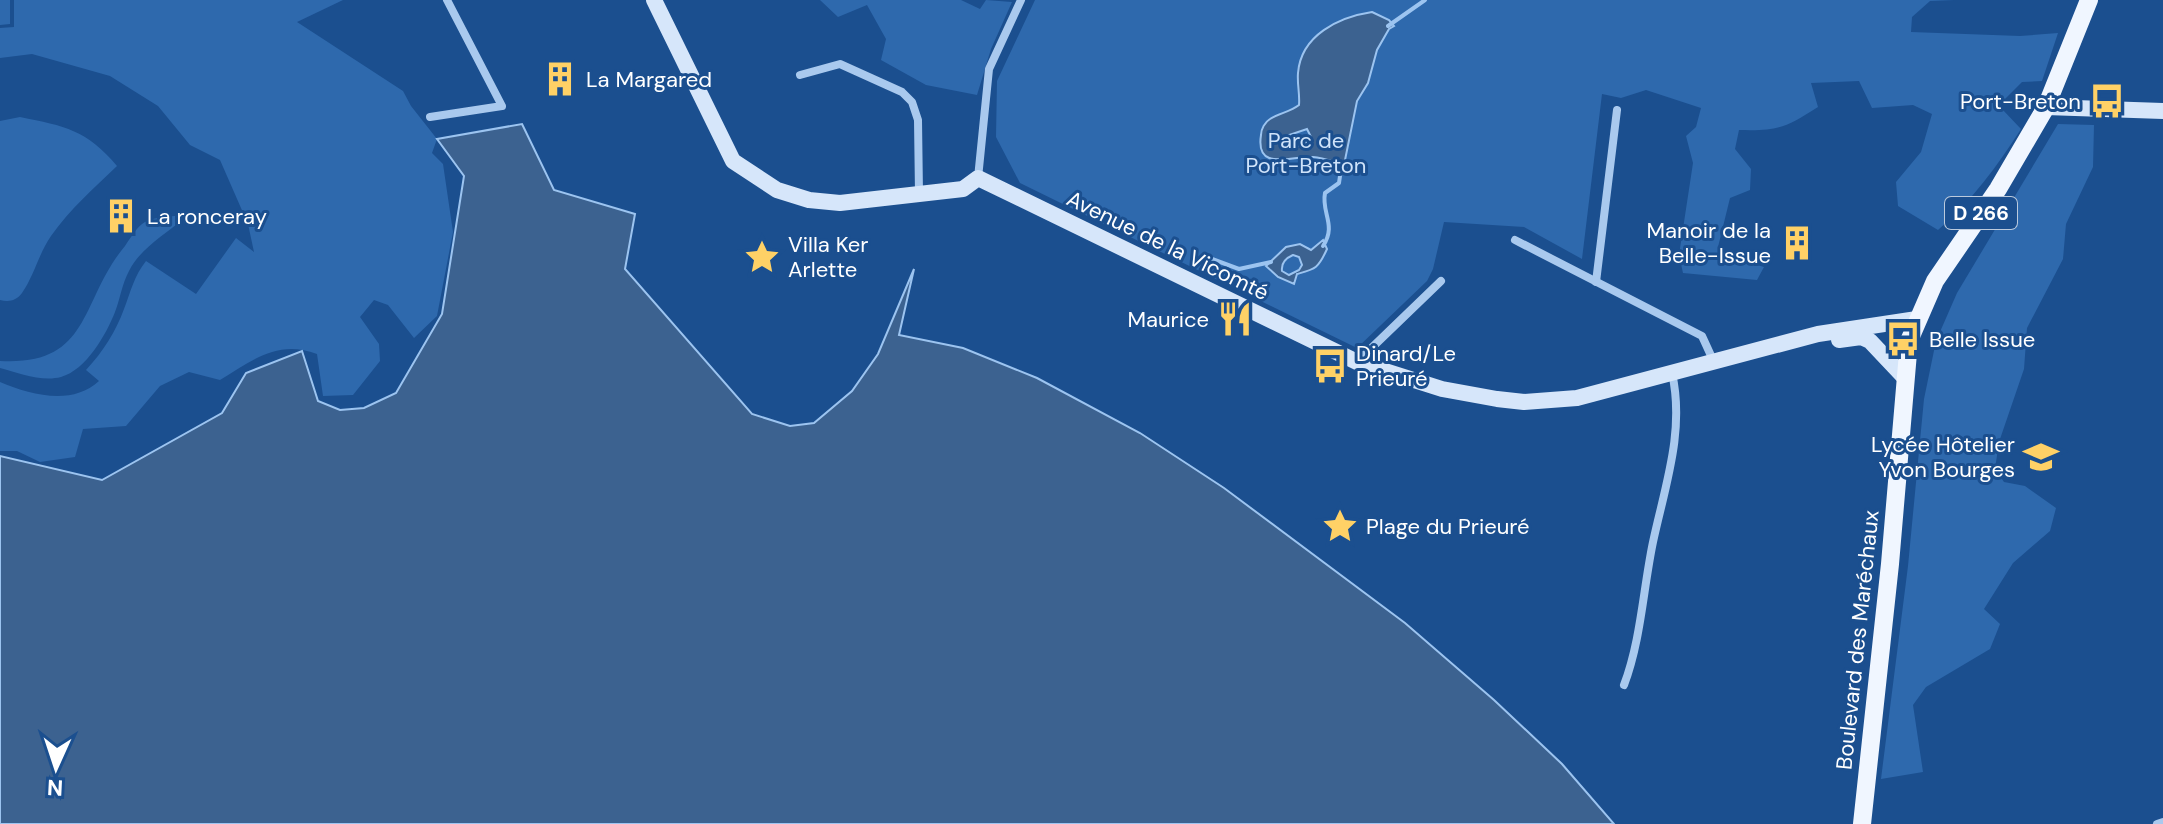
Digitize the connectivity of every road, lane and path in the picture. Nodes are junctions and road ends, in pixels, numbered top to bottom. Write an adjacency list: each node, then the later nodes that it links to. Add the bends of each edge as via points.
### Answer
1 (447, 0): 9 (street, via 502,106)
2 (654, 0): 11 (main road, via 733,161 777,190 809,200 840,203)
3 (1021, 0): 10 (street, via 989,69)
4 (2089, 0): 6 (main road, D 266)
5 (800, 75): 11 (street, via 840,64 902,92 912,102 918,120)
6 (2046, 107): 8 (main road); 15 (main road, D 266, via 1935,281)
7 (1617, 110): 14 (street)
8 (2163, 111)
9 (430, 117)
10 (978, 178): 11 (main road, via 963,189); 18 (main road, Avenue de la Vicomté)
11 (919, 194)
12 (1515, 240): 14 (street)
13 (1441, 281): 18 (street)
14 (1596, 282): 17 (street, via 1702,336)
15 (1917, 319): 16 (main road, Avenue de la Vicomté, via 1829,331); 20 (main road, Boulevard des Maréchaux)
16 (1762, 348): 17 (main road, Avenue de la Vicomté); 20 (main road, Avenue de la Vicomté, via 1795,349 1861,337)
17 (1713, 360): 19 (main road, Avenue de la Vicomté)
18 (1357, 362): 19 (main road, Avenue de la Vicomté, via 1442,389 1524,402 1577,398)
19 (1672, 373): 21 (street, via 1676,433 1670,478)
20 (1904, 377): 23 (main road, Boulevard des Maréchaux)
21 (1624, 685)
22 (2163, 822): 24 (street)
23 (1862, 824)
24 (2157, 824)

